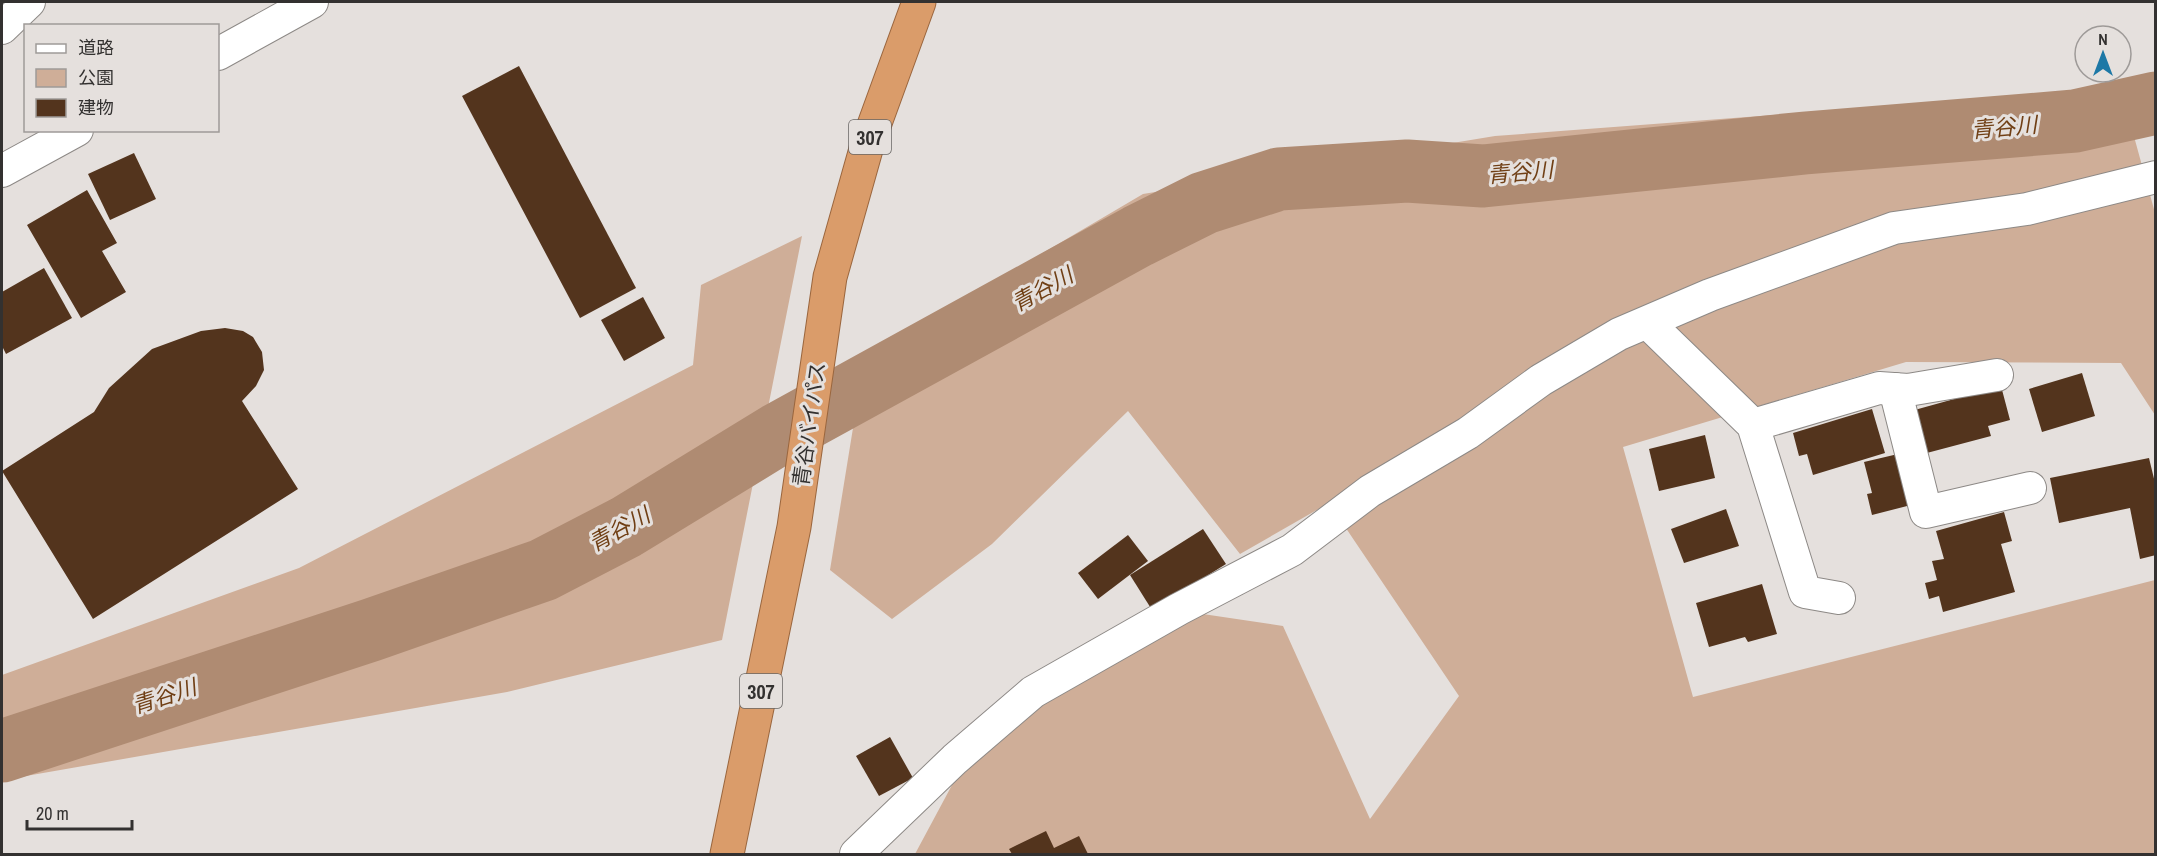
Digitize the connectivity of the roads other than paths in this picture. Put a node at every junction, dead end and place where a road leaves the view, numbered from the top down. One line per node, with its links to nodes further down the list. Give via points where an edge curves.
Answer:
1 (29, 2): 4 (street)
2 (312, 2): 5 (street)
3 (920, 2): 15 (highway, 青谷バイパス / 307, via 868,142 830,277 794,527)
4 (2, 28)
5 (219, 53)
6 (73, 132): 7 (street)
7 (2, 171)
8 (2156, 177): 9 (street, via 2027,209 1894,228 1710,295)
9 (1648, 323): 12 (street); 16 (street, via 1619,334 1541,380 1468,433 1371,491 1292,550 1032,692 955,759)
10 (1997, 375): 11 (street)
11 (1895, 389): 12 (street, via 1879,388); 13 (street, via 1926,512)
12 (1753, 425): 14 (street, via 1805,592)
13 (2030, 488)
14 (1839, 598)
15 (727, 855)
16 (856, 855)

